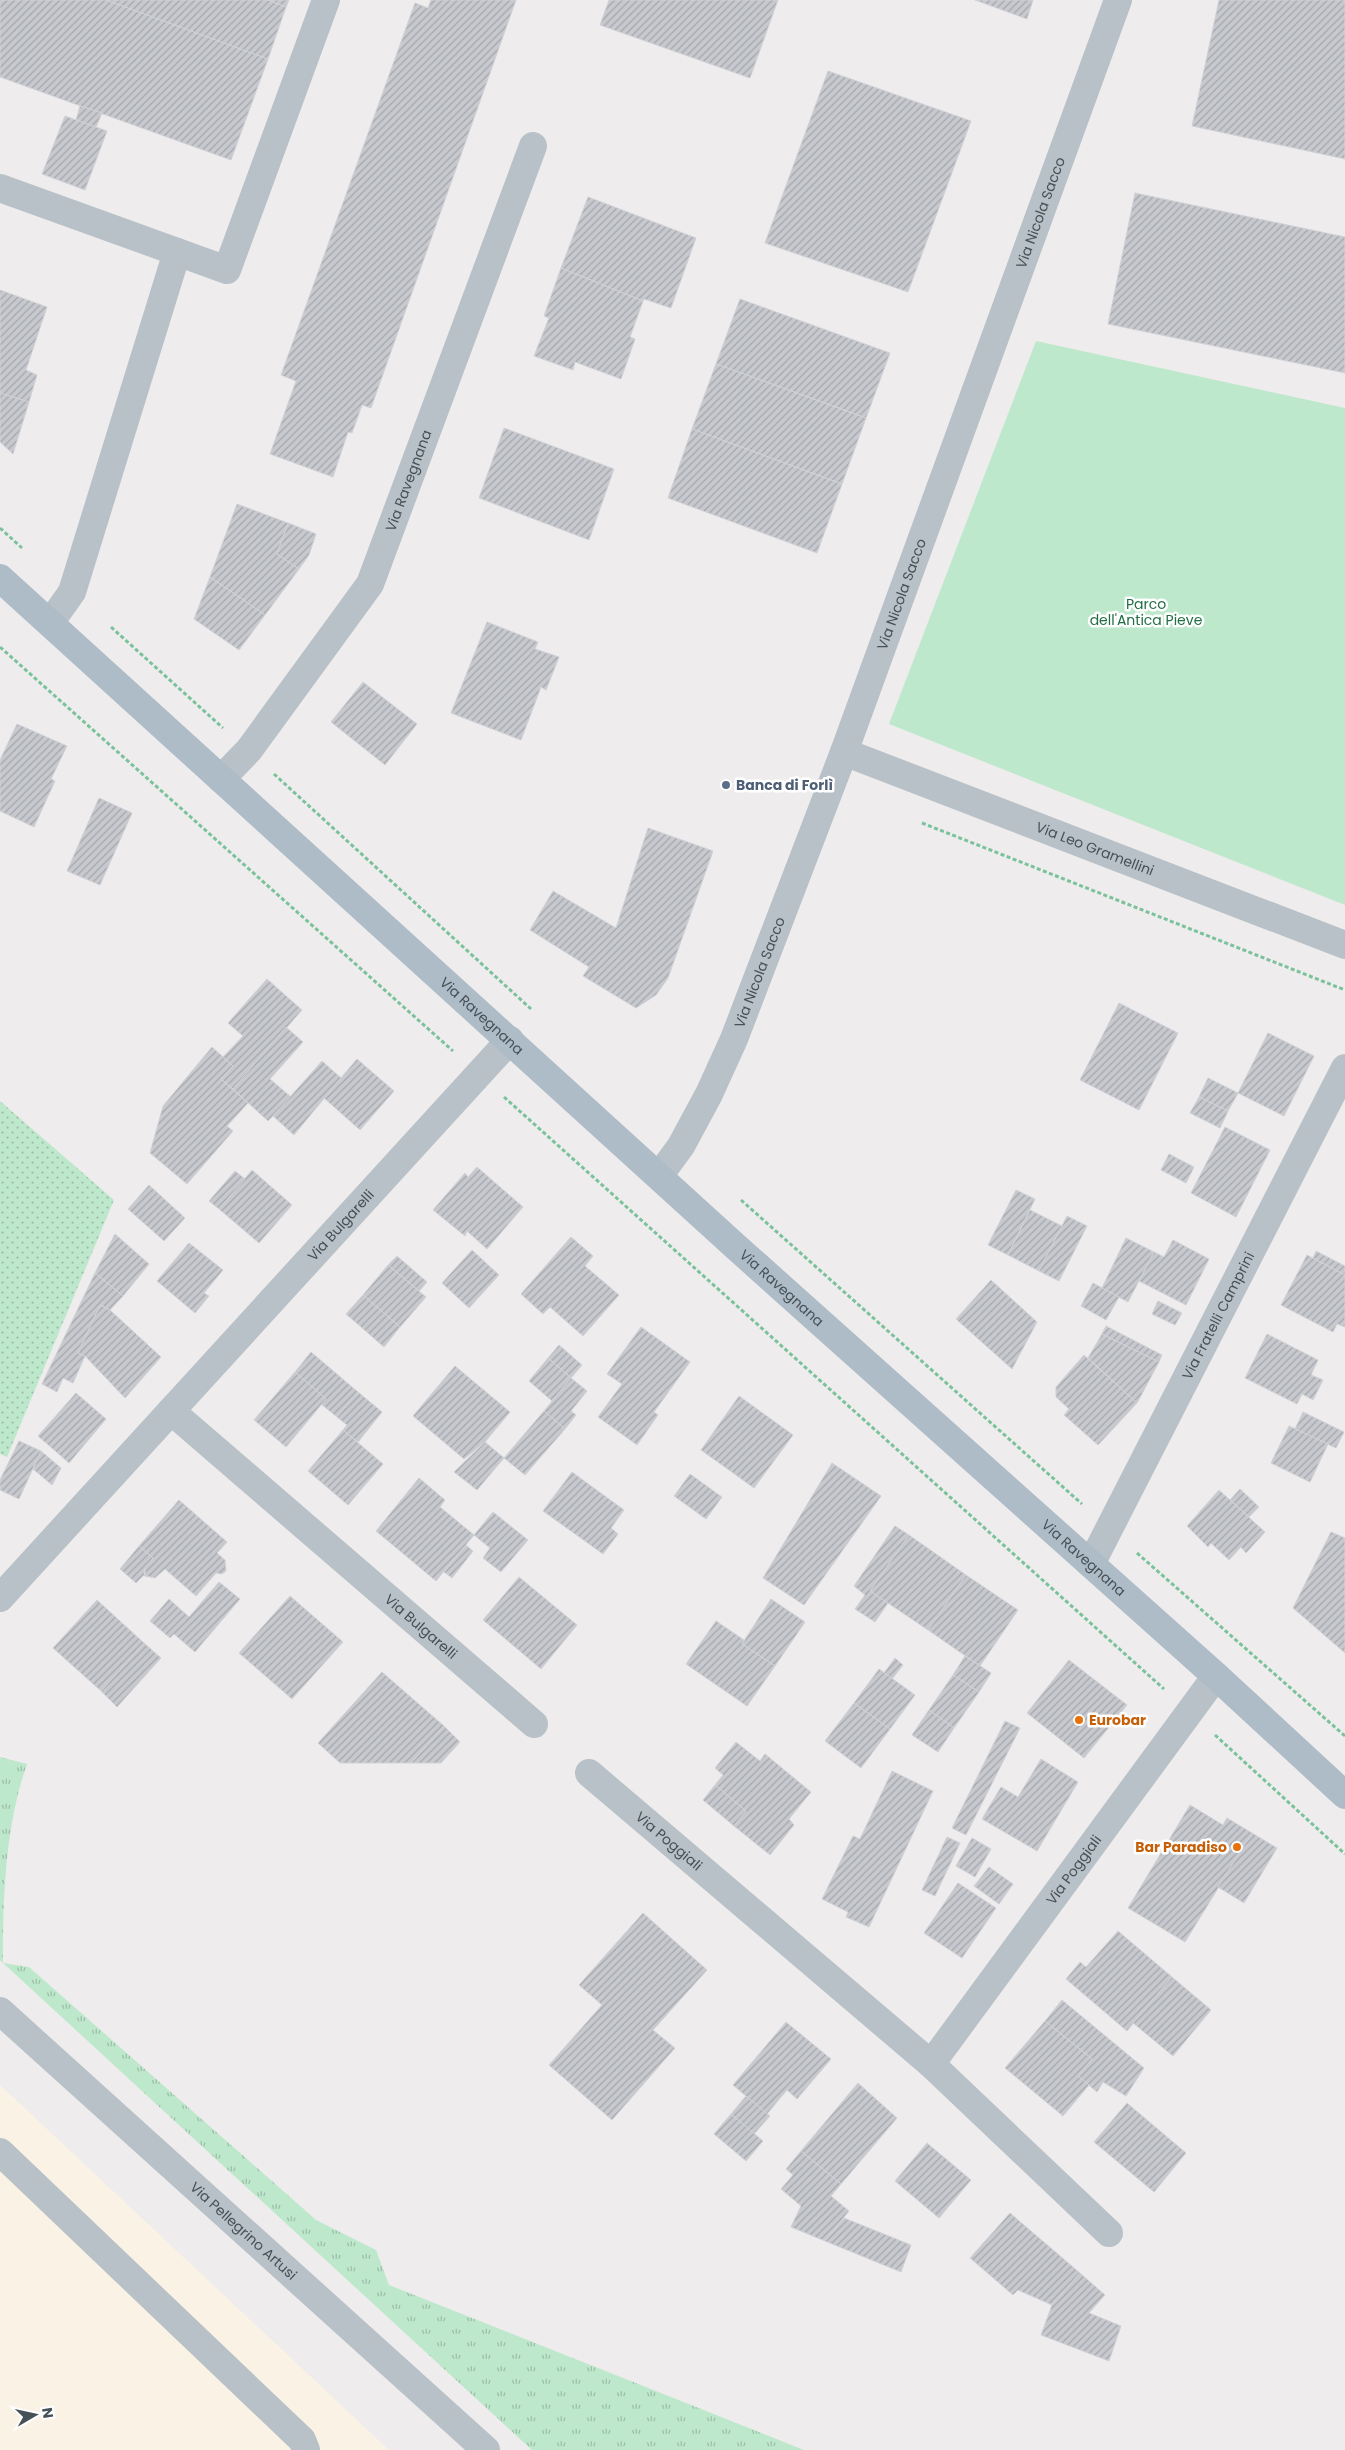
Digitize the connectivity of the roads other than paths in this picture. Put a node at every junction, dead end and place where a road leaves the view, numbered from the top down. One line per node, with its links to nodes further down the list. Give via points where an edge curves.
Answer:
1 (326, 0): 5 (street, via 228,270)
2 (1118, 0): 8 (street, Via Nicola Sacco)
3 (533, 146): 9 (street, Via Ravegnana, via 370,584 249,750)
4 (0, 188): 5 (street)
5 (177, 252): 7 (street, via 72,592)
6 (0, 578): 7 (main road, Via Ravegnana)
7 (50, 624): 9 (main road, Via Ravegnana)
8 (844, 752): 10 (street, Via Leo Gramellini); 13 (street, Via Nicola Sacco, via 734,1039 681,1146)
9 (221, 780): 11 (main road, Via Ravegnana)
10 (1345, 945)
11 (510, 1040): 13 (main road, Via Ravegnana); 14 (street, Via Bulgarelli)
12 (1345, 1068): 15 (street, Via Fratelli Camprini)
13 (659, 1176): 15 (main road, Via Ravegnana)
14 (171, 1411): 16 (street, Via Bulgarelli); 18 (street, Via Bulgarelli)
15 (1091, 1564): 17 (main road, Via Ravegnana)
16 (0, 1598)
17 (1216, 1676): 20 (main road, Via Ravegnana); 22 (street, Via Poggiali)
18 (534, 1724)
19 (589, 1773): 22 (street, Via Poggiali)
20 (1345, 1796)
21 (0, 2011): 26 (street, Via Pellegrino Artusi)
22 (932, 2064): 24 (street, Via Poggiali)
23 (0, 2152): 25 (street, via 302,2440)
24 (1110, 2233)
25 (306, 2450)
26 (486, 2450)

